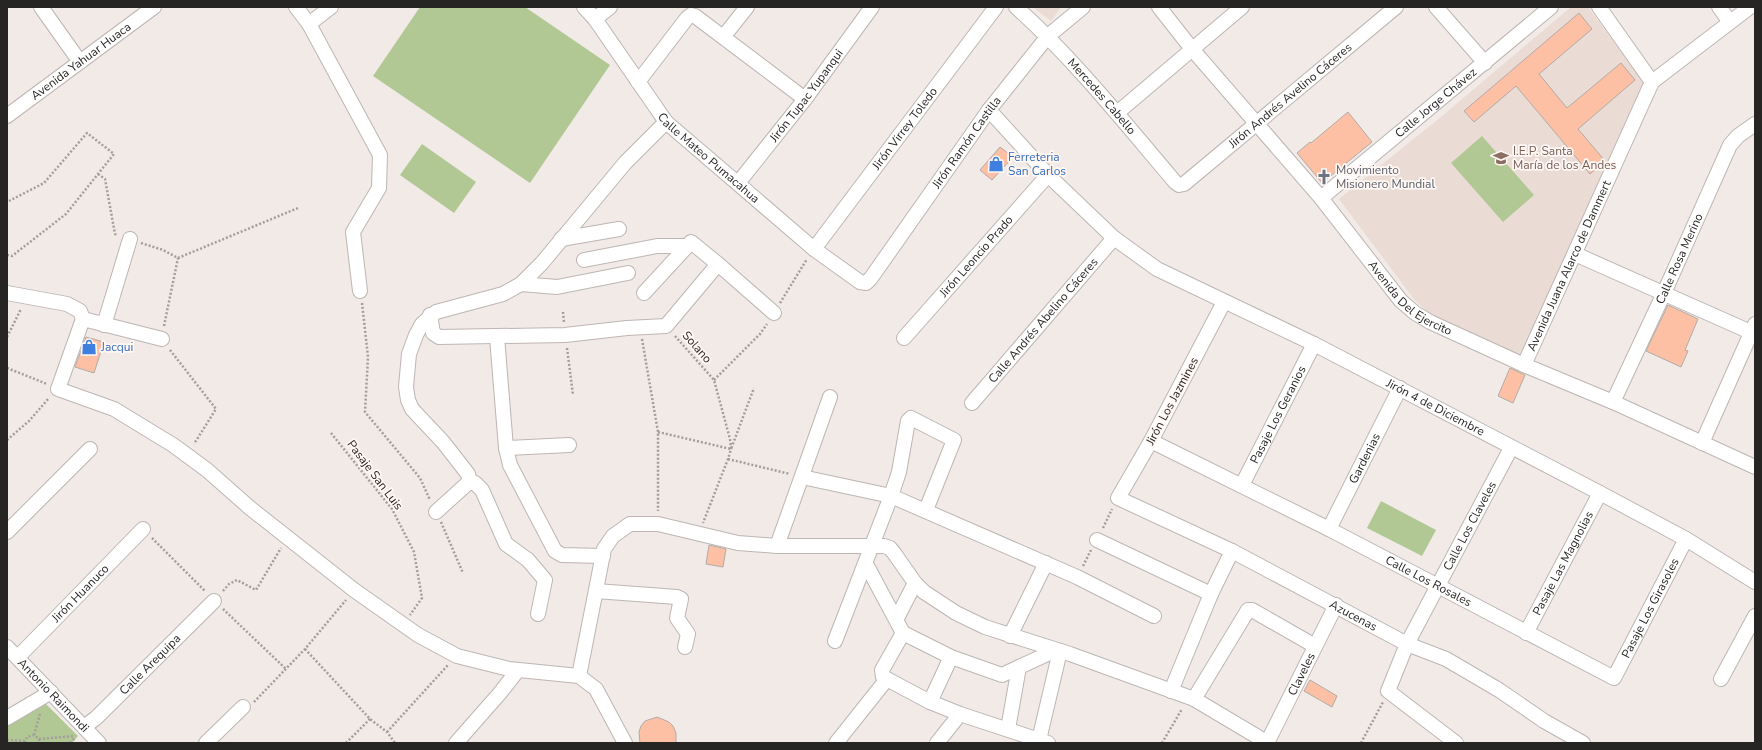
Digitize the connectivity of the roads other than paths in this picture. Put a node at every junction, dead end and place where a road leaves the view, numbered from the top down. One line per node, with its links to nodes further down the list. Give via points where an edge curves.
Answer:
1 (40, 7): 26 (street)
2 (154, 7): 26 (street, Avenida Yahuar Huaca)
3 (296, 7): 22 (street)
4 (331, 7): 22 (street)
5 (584, 7): 20 (street, Calle Mateo Pumacahua)
6 (610, 7): 20 (street)
7 (747, 7): 23 (street)
8 (872, 7): 30 (street, Jirón Tupac Yupanqui)
9 (996, 7): 46 (street, Jirón Virrey Toledo)
10 (1016, 7): 24 (street, Mercedes Cabello)
11 (1083, 7): 24 (street, Jirón Ramón Castilla)
12 (1159, 7): 25 (street, Avenida Del Ejercito)
13 (1242, 7): 25 (street)
14 (1396, 7): 35 (street, Jirón Andrés Avelino Cáceres)
15 (1436, 7): 27 (street)
16 (1551, 7): 27 (street, Calle Jorge Chávez)
17 (1599, 7): 29 (street)
18 (1719, 7): 21 (street)
19 (1750, 7): 21 (street, Avenida Juana Alarco de Dammert)
20 (595, 19): 28 (street, Calle Mateo Pumacahua)
21 (1730, 22): 29 (street, Avenida Juana Alarco de Dammert)
22 (309, 24): 53 (street, via 380,155 379,188 353,232)
23 (724, 36): 28 (street, via 691,15 686,18); 30 (street)
24 (1048, 36): 31 (street, Jirón Ramón Castilla); 32 (street, Mercedes Cabello)
25 (1192, 49): 32 (street); 35 (street, Avenida Del Ejercito)
26 (80, 62): 33 (street, Avenida Yahuar Huaca)
27 (1485, 63): 40 (street, Calle Jorge Chávez)
28 (638, 82): 34 (street, Calle Mateo Pumacahua)
29 (1652, 82): 47 (street, Avenida Juana Alarco de Dammert)
30 (805, 99): 38 (street, Jirón Tupac Yupanqui)
31 (989, 110): 37 (street, Jirón 4 de Diciembre); 51 (street, Jirón Ramón Castilla, via 871,278 866,283)
32 (1117, 113): 39 (street, Mercedes Cabello, via 1175,182 1179,185)
33 (7, 116)
34 (666, 122): 38 (street, Calle Mateo Pumacahua); 44 (street, via 625,163)
35 (1257, 124): 39 (street, Jirón Andrés Avelino Cáceres); 40 (street, Avenida Del Ejercito)
36 (1755, 124): 56 (street, Calle Rosa Merino, via 1730,145)
37 (1048, 175): 42 (street, Jirón 4 de Diciembre); 64 (street, Jirón Leoncio Prado)
38 (738, 183): 46 (street, Calle Mateo Pumacahua)
39 (1184, 184)
40 (1320, 198): 67 (street, Avenida Del Ejercito, via 1401,301 1415,313)
41 (620, 229): 44 (street)
42 (1114, 238): 57 (street, Jirón 4 de Diciembre, via 1157,269); 71 (street, Calle Andrés Abelino Cáceres)
43 (130, 239): 61 (street)
44 (561, 239): 52 (street)
45 (686, 246): 48 (street, via 656,246); 49 (street, via 693,243); 55 (street)
46 (814, 249): 51 (street, Calle Mateo Pumacahua)
47 (1575, 254): 56 (street); 67 (street, Avenida Juana Alarco de Dammert)
48 (584, 260)
49 (718, 264): 58 (street); 63 (street, via 666,326 565,335)
50 (628, 273): 52 (street, via 566,286)
51 (860, 282)
52 (522, 284): 59 (street, via 503,294)
53 (360, 291)
54 (7, 293): 60 (street, via 67,304 80,311)
55 (644, 293)
56 (1664, 293): 62 (street); 70 (street, Calle Rosa Merino)
57 (1224, 302): 66 (street, Jirón 4 de Diciembre); 72 (street, Jirón Los Jazmines)
58 (774, 313)
59 (430, 315): 63 (street, via 433,333 439,337); 80 (street, via 416,335 409,354 406,387 408,400 412,409 468,474)
60 (83, 319): 61 (street); 121 (street, via 58,389 114,409 173,445 354,590 418,634 457,656)
61 (104, 324): 65 (street)
62 (1754, 330): 73 (street)
63 (497, 337): 75 (street)
64 (904, 338)
65 (162, 339)
66 (1314, 344): 68 (street, Jirón 4 de Diciembre); 81 (street, Pasaje Los Geranios)
67 (1524, 365): 70 (street, Avenida Del Ejercito)
68 (1400, 388): 76 (street, Jirón 4 de Diciembre); 88 (street, Gardenias)
69 (830, 397): 79 (street)
70 (1613, 402): 73 (street, Avenida Del Ejercito)
71 (972, 403)
72 (1151, 442): 81 (street, Calle Los Rosales); 84 (street, Jirón Los Jazmines)
73 (1702, 443): 78 (street, Avenida Del Ejercito)
74 (569, 445): 75 (street)
75 (506, 448): 95 (street, via 510,465 555,551 562,555)
76 (1511, 448): 82 (street, Jirón 4 de Diciembre); 100 (street, Calle Los Claveles)
77 (90, 449): 89 (street)
78 (1755, 467)
79 (802, 477): 83 (street); 92 (street)
80 (468, 483): 86 (street); 105 (street, via 475,483 482,490 506,544 528,560 545,580)
81 (1242, 485): 88 (street, Calle Los Rosales)
82 (1600, 493): 90 (street, Jirón 4 de Diciembre); 110 (street, Pasaje Las Magnolias)
83 (892, 496): 85 (street); 85 (street, via 908,421 911,418 954,440); 93 (street)
84 (1118, 498): 94 (street, Azucenas)
85 (926, 510): 96 (street)
86 (436, 512)
87 (143, 529): 118 (street, Jirón Huanuco)
88 (1329, 529): 100 (street, Calle Los Rosales)
89 (7, 532)
90 (1686, 539): 98 (street, Jirón 4 de Diciembre); 123 (street, Pasaje Los Girasoles)
91 (1097, 540): 102 (street)
92 (777, 546): 93 (street); 95 (street, via 738,543 658,524 630,524 613,536 604,549)
93 (872, 546): 97 (street); 99 (street, via 890,548)
94 (1232, 551): 102 (street); 104 (street, Azucenas)
95 (603, 556): 101 (street)
96 (1046, 563): 106 (street); 111 (street)
97 (866, 564): 108 (street); 112 (street)
98 (1755, 582)
99 (915, 583): 108 (street); 111 (street, via 956,613)
100 (1438, 585): 110 (street, Calle Los Rosales); 113 (street, Calle Los Claveles)
101 (596, 591): 116 (street, via 681,599 677,618 688,634); 122 (street)
102 (1211, 594): 126 (street)
103 (214, 600): 134 (street, Calle Arequipa, via 96,718)
104 (1336, 605): 113 (street, Azucenas); 114 (street, Claveles)
105 (538, 614)
106 (1154, 616)
107 (1755, 616): 125 (street)
108 (897, 618): 109 (street)
109 (903, 632): 119 (street); 124 (street, via 882,670 883,677)
110 (1526, 633): 123 (street, Calle Los Rosales)
111 (1010, 636): 117 (street)
112 (835, 641)
113 (1408, 644): 143 (street, Calle Los Claveles, via 1388,690); 144 (street, Azucenas, via 1446,659)
114 (1315, 646): 128 (street, via 1248,610); 142 (street, Claveles)
115 (7, 647): 118 (street, Antonio Raimondi)
116 (684, 647)
117 (1058, 650): 120 (street); 126 (street); 136 (street)
118 (18, 657): 127 (street, Antonio Raimondi)
119 (951, 657): 120 (street, via 998,675); 129 (street)
120 (1019, 668): 133 (street)
121 (518, 670): 122 (street); 138 (street)
122 (579, 676): 139 (street, via 596,689)
123 (1614, 678)
124 (887, 679): 129 (street); 140 (street)
125 (1721, 679)
126 (1171, 691): 128 (street)
127 (51, 692): 132 (street); 134 (street, Antonio Raimondi)
128 (1194, 699): 142 (street)
129 (930, 702): 131 (street)
130 (243, 707): 137 (street)
131 (960, 714): 133 (street); 141 (street)
132 (7, 718)
133 (1008, 729): 136 (street)
134 (78, 731): 135 (street, Antonio Raimondi)
135 (97, 742)
136 (1041, 742)
137 (206, 743)
138 (456, 743)
139 (624, 743)
140 (836, 743)
141 (937, 743)
142 (1268, 743)
143 (1456, 743)
144 (1583, 743)

